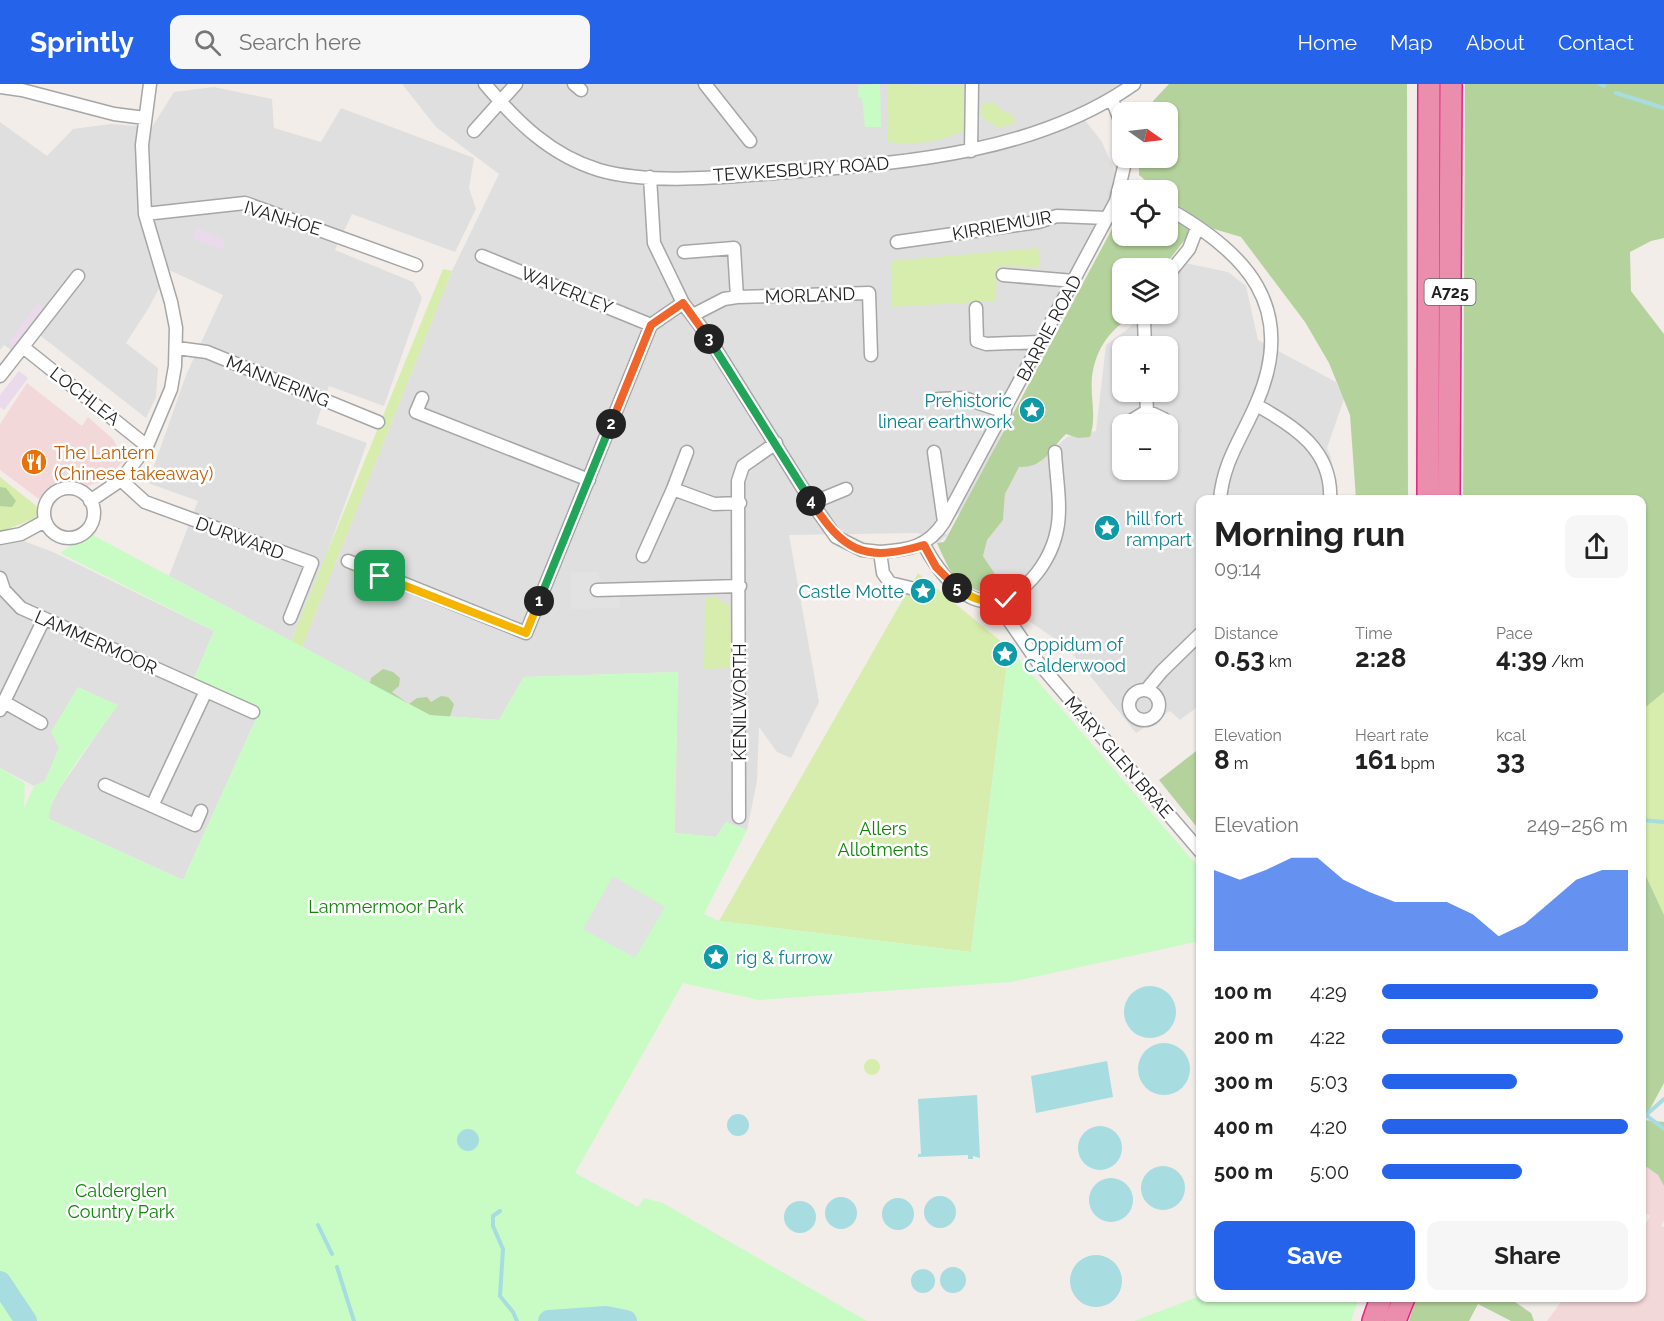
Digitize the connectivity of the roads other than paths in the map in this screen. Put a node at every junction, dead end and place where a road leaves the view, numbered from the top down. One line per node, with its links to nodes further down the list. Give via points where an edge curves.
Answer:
1 (150, 84): 13 (street)
2 (485, 84): 11 (street, TEWKESBURY ROAD)
3 (516, 84): 11 (street)
4 (705, 84): 15 (street)
5 (972, 84): 16 (street)
6 (1134, 84): 10 (street, TEWKESBURY ROAD)
7 (1429, 84): 61 (highway, A725)
8 (1451, 84): 62 (highway, A725)
9 (0, 87): 13 (street)
10 (1112, 99): 12 (street); 16 (street, TEWKESBURY ROAD, via 1038,131)
11 (500, 101): 14 (street); 17 (street, TEWKESBURY ROAD, via 520,125 557,151 600,170)
12 (1113, 102)
13 (145, 118): 19 (street)
14 (474, 131)
15 (750, 141)
16 (971, 151): 17 (street, TEWKESBURY ROAD, via 885,165 740,176)
17 (650, 177): 32 (street, via 654,243)
18 (1112, 210): 21 (street, BARRIE ROAD)
19 (145, 214): 27 (street, IVANHOE, via 245,203); 38 (street, via 171,302)
20 (1178, 215): 22 (street)
21 (1107, 218): 23 (street, KIRRIEMUIR, via 1057,216); 30 (street, BARRIE ROAD)
22 (1197, 228): 26 (street, via 1189,249); 44 (street, via 1231,251 1266,303 1271,361)
23 (897, 242)
24 (684, 252): 31 (street, via 734,248)
25 (482, 256): 35 (street, WAVERLEY)
26 (1178, 262)
27 (416, 265)
28 (78, 276): 37 (street)
29 (1003, 276): 30 (street)
30 (1074, 281): 36 (street, BARRIE ROAD)
31 (737, 297): 34 (street, MORLAND, via 724,299); 39 (street, MORLAND, via 869,293)
32 (683, 303): 34 (street); 35 (street)
33 (976, 308): 36 (street, via 977,340 986,344)
34 (693, 315): 50 (street)
35 (651, 325): 56 (street)
36 (1040, 342): 46 (street, BARRIE ROAD)
37 (23, 347): 40 (street); 51 (street, LOCHLEA)
38 (177, 348): 49 (street, MANNERING, via 207,352); 51 (street, via 171,389)
39 (871, 355)
40 (0, 376)
41 (422, 398): 56 (street, via 416,412)
42 (938, 399): 46 (street, via 964,398)
43 (1147, 402): 45 (street)
44 (1256, 405): 59 (street, via 1227,461); 60 (street, via 1320,453 1331,481)
45 (1147, 411): 47 (street); 48 (street)
46 (1005, 412): 67 (street, BARRIE ROAD)
47 (1142, 414)
48 (1153, 414)
49 (378, 422)
50 (776, 443): 64 (street, KENILWORTH, via 743,466 738,481); 65 (street)
51 (147, 446): 55 (street)
52 (687, 452): 57 (street)
53 (934, 452): 67 (street)
54 (1055, 452): 77 (street, via 1057,529 1051,547 1034,577 1018,593)
55 (121, 480): 63 (street); 78 (street, DURWARD, via 145,502 312,563)
56 (589, 480): 72 (street, via 526,633)
57 (672, 489): 64 (street, via 714,504); 71 (street)
58 (846, 489): 65 (street)
59 (1221, 495)
60 (1330, 495)
61 (1428, 495)
62 (1449, 495)
63 (90, 501): 66 (street, via 78,490 62,489 48,499); 66 (street, via 94,514 84,533 62,537)
64 (740, 503): 74 (street, KENILWORTH)
65 (812, 503): 70 (street, via 836,537 862,550)
66 (45, 522): 68 (street, via 21,534)
67 (944, 522): 69 (street, BARRIE ROAD)
68 (0, 538)
69 (924, 545): 70 (street); 77 (street, via 946,580 969,596)
70 (880, 552): 76 (street, via 883,573 890,583)
71 (643, 556)
72 (348, 561)
73 (0, 578): 79 (street, LAMMERMOOR, via 12,600)
74 (740, 586): 75 (street); 89 (street, KENILWORTH)
75 (597, 590)
76 (923, 591)
77 (997, 603): 90 (street, MARY GLEN BRAE, via 1037,661)
78 (290, 618)
79 (44, 619): 82 (street, LAMMERMOOR); 83 (street)
80 (1196, 638): 81 (street)
81 (1147, 689)
82 (206, 692): 84 (street, LAMMERMOOR); 87 (street)
83 (2, 706): 85 (street)
84 (253, 712)
85 (41, 723)
86 (105, 784): 87 (street)
87 (152, 806): 88 (street, via 195,825)
88 (201, 811)
89 (739, 817)
90 (1196, 846)
91 (1379, 1302): 93 (highway)
92 (1402, 1302): 94 (highway)
93 (1372, 1321)
94 (1395, 1321)

